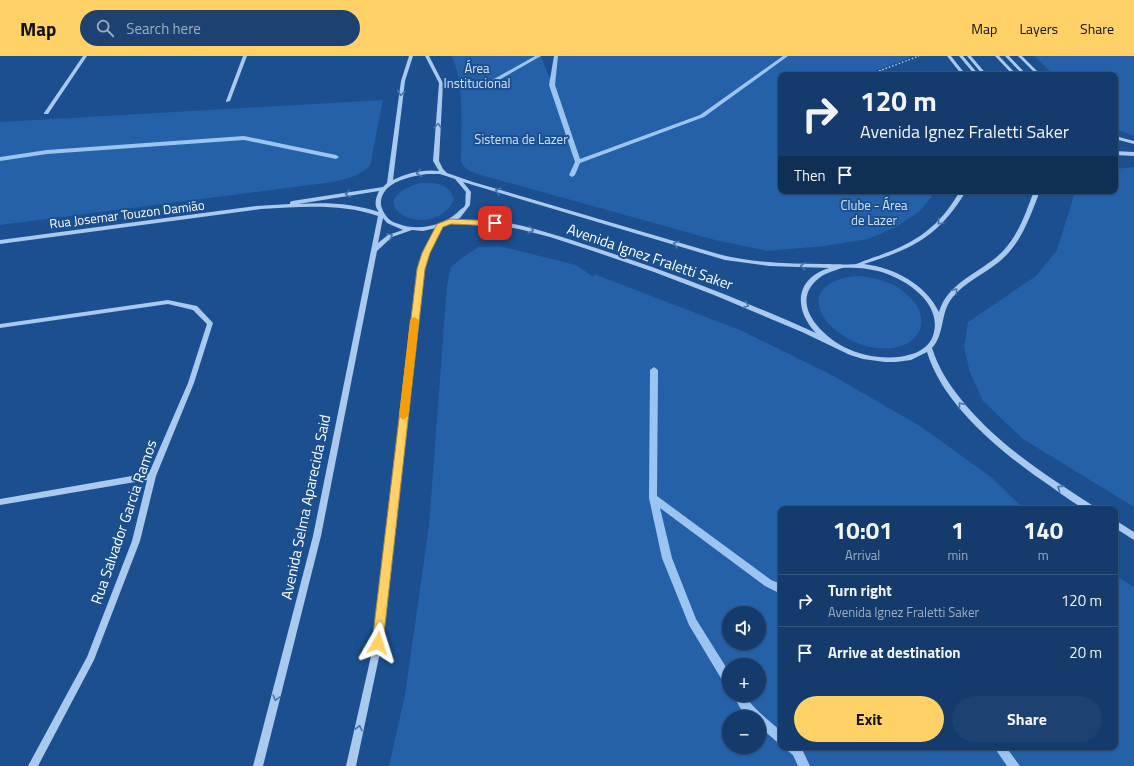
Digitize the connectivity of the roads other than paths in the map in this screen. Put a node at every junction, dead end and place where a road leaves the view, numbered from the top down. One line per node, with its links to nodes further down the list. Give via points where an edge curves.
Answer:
1 (85, 56): 18 (street)
2 (245, 56): 17 (street)
3 (412, 56): 25 (street, one-way to 25, via 403,81)
4 (427, 56): 23 (street, one-way to 4, via 436,161 441,83)
5 (949, 56): 11 (street)
6 (961, 56): 12 (street)
7 (969, 56): 13 (street)
8 (997, 56): 14 (street)
9 (1007, 56): 15 (street)
10 (1020, 56): 16 (street)
11 (962, 72)
12 (974, 72)
13 (982, 72)
14 (1012, 72)
15 (1022, 72)
16 (1036, 72)
17 (228, 101)
18 (46, 113)
19 (1118, 137): 20 (street)
20 (1134, 143)
21 (1118, 152): 22 (street)
22 (1134, 154)
23 (447, 174): 24 (street); 25 (street, one-way to 25, via 411,174)
24 (457, 178): 30 (street, via 465,184 470,200 463,212); 35 (street, Avenida Ignez Fraletti Saker, one-way to 24, via 782,266 725,258)
25 (388, 186): 28 (street, Rua Josemar Touzon Damião, one-way to 28); 29 (street, via 379,199)
26 (961, 194): 36 (street, Avenida Ignez Fraletti Saker, one-way to 36, via 939,224 922,239 895,254)
27 (1036, 194): 38 (street, one-way to 27, via 945,303 958,287 1004,254 1017,239)
28 (256, 208): 29 (street, Rua Josemar Touzon Damião, via 335,206 371,210); 33 (street, Rua Josemar Touzon Damião)
29 (381, 215): 32 (street, via 398,226); 34 (street, Avenida Selma Aparecida Said)
30 (450, 222): 31 (street); 39 (street, Avenida Ignez Fraletti Saker, one-way to 39, via 509,225 621,258 768,314)
31 (440, 226): 32 (street); 48 (street, one-way to 31, via 378,643 421,269)
32 (411, 229): 34 (street, one-way to 32, via 390,236)
33 (0, 242)
34 (373, 251): 47 (street, Avenida Selma Aparecida Said, one-way to 47, via 317,536)
35 (842, 266): 36 (street, Avenida Ignez Fraletti Saker); 39 (street, Avenida Ignez Fraletti Saker, via 812,280 803,297 807,317 824,337)
36 (855, 266): 38 (street, Avenida Ignez Fraletti Saker, via 889,272 917,288 933,306)
37 (0, 326): 41 (street, Rua Salvador Garcia Ramos, via 168,302 195,308 210,323 191,383)
38 (938, 326): 40 (street, via 938,334)
39 (834, 344): 40 (street, Avenida Ignez Fraletti Saker, via 858,355 886,360 911,357)
40 (929, 348): 43 (street, one-way to 40, via 1016,458 970,418 943,381 931,358)
41 (152, 476): 42 (street); 46 (street, Rua Salvador Garcia Ramos, via 136,541 90,660)
42 (0, 502)
43 (1088, 506)
44 (1118, 526): 45 (street)
45 (1134, 536)
46 (32, 766)
47 (258, 766)
48 (351, 766)

